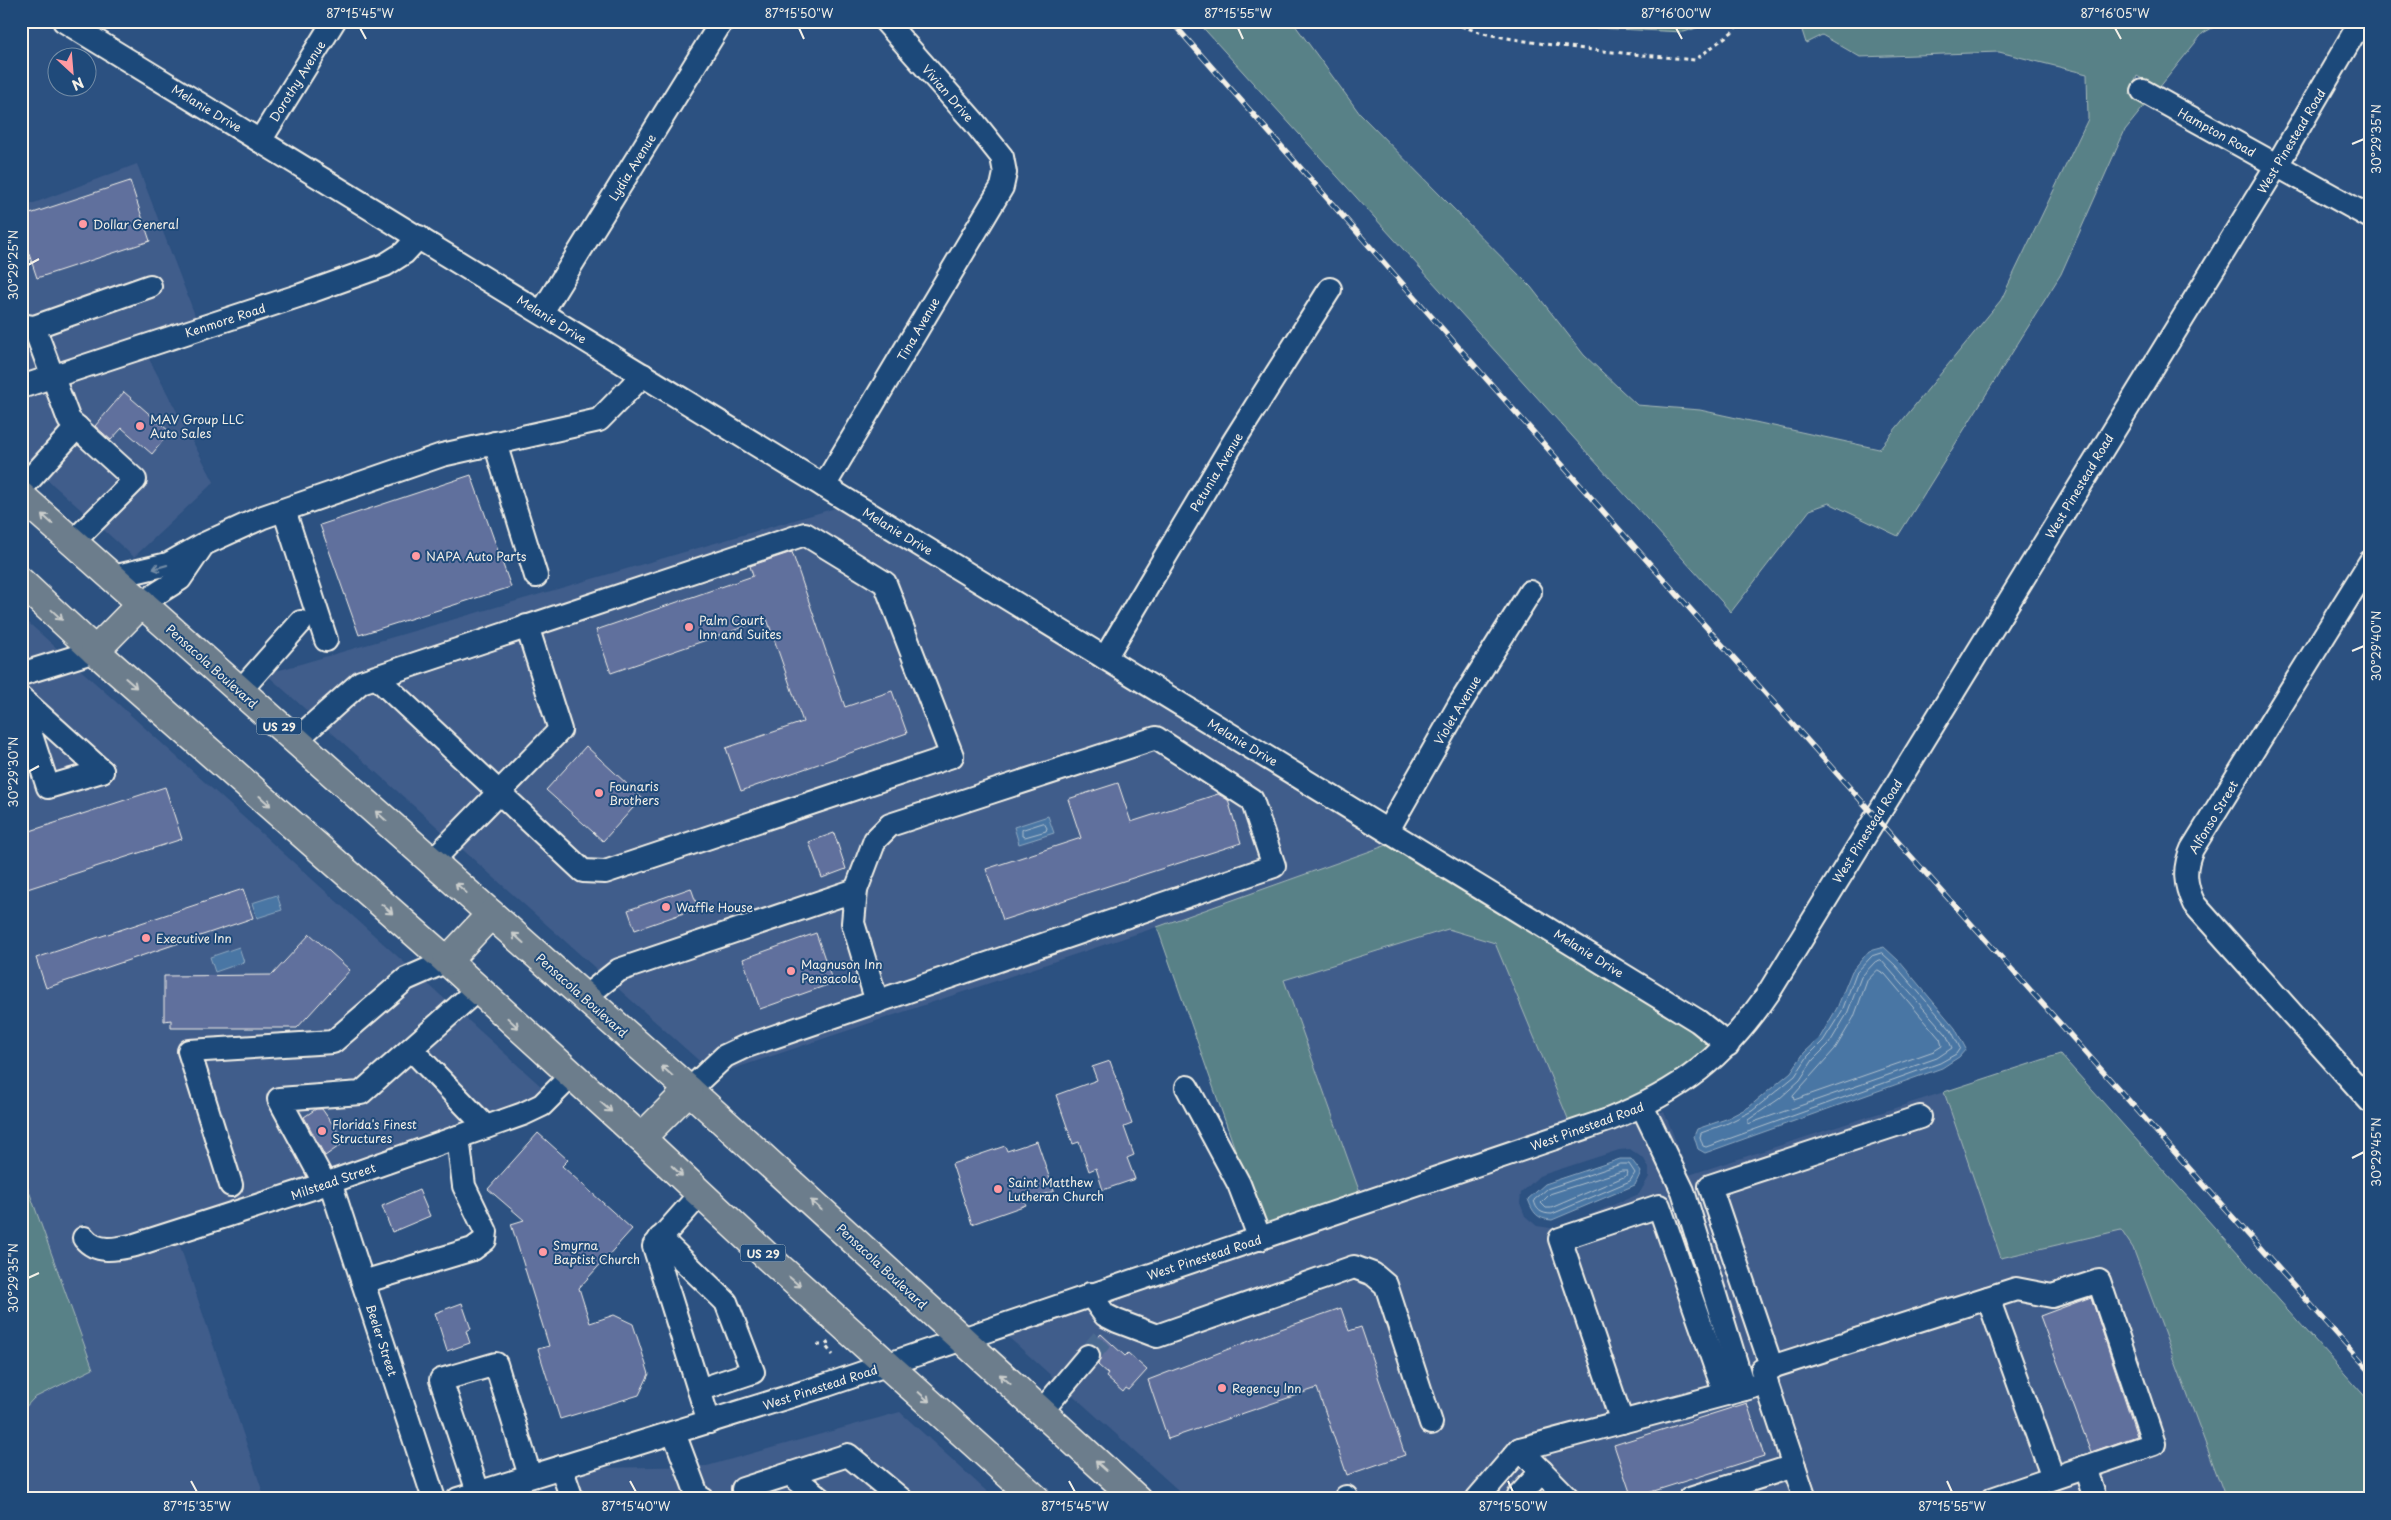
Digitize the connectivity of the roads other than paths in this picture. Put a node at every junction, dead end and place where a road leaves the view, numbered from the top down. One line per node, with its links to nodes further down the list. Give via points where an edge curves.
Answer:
1 (64, 21): 7 (street, Melanie Drive)
2 (334, 21): 7 (street, Dorothy Avenue)
3 (722, 21): 14 (street, Lydia Avenue)
4 (885, 21): 9 (street, Vivian Drive, via 974,122 1002,157)
5 (2361, 21): 8 (street, West Pinestead Road)
6 (2143, 91): 8 (street, Hampton Road)
7 (260, 141): 11 (street, Melanie Drive)
8 (2277, 166): 10 (street, Hampton Road); 53 (street, West Pinestead Road, via 1769,992)
9 (1004, 169): 21 (street, Tina Avenue, via 1002,187)
10 (2370, 217)
11 (419, 237): 14 (street, Melanie Drive); 17 (street, Kenmore Road, via 404,253 385,265 302,296)
12 (150, 286): 15 (street)
13 (1330, 289): 37 (street, Petunia Avenue, via 1234,441)
14 (542, 312): 16 (street, Melanie Drive)
15 (27, 326): 17 (street)
16 (643, 375): 20 (street, via 599,420); 21 (street, Melanie Drive)
17 (52, 377): 18 (street, Kenmore Road); 19 (street, via 70,420)
18 (21, 387)
19 (77, 427): 22 (street); 25 (street, via 135,480)
20 (495, 444): 24 (street, via 442,455); 28 (street)
21 (824, 486): 37 (street, Melanie Drive)
22 (21, 489)
23 (21, 496): 25 (main road, Pensacola Boulevard / US 29, one-way to 23)
24 (284, 510): 26 (street); 35 (street)
25 (74, 542): 29 (main road, Pensacola Boulevard / US 29)
26 (202, 545): 29 (street, one-way to 29, via 168,564); 32 (street, via 180,579)
27 (2370, 562): 58 (street, Alfonso Street, via 2192,849 2185,872 2194,904)
28 (536, 576)
29 (113, 578): 32 (main road, Pensacola Boulevard / US 29)
30 (21, 582): 36 (main road, US 29, one-way to 36)
31 (1530, 592): 45 (street, Violet Avenue, via 1461,702)
32 (142, 603): 36 (main road); 40 (main road, Pensacola Boulevard / US 29)
33 (301, 622): 40 (street)
34 (527, 626): 39 (street); 44 (street, via 560,730); 44 (street, via 805,534 885,583 952,756 605,872 583,871)
35 (326, 640)
36 (95, 651): 38 (street); 49 (main road, US 29, one-way to 49)
37 (1105, 658): 45 (street, Melanie Drive)
38 (21, 674)
39 (376, 677): 43 (street, via 361,682); 44 (street)
40 (240, 691): 43 (main road, Pensacola Boulevard / US 29)
41 (21, 698): 42 (street, via 102,771 48,787)
42 (21, 704)
43 (296, 740): 46 (main road, Pensacola Boulevard / US 29, one-way to 43)
44 (500, 793): 46 (street)
45 (1388, 830): 53 (street, Melanie Drive, via 1698,1021)
46 (432, 861): 48 (main road, Pensacola Boulevard / US 29, one-way to 46)
47 (856, 890): 51 (street, via 619,970); 52 (street, via 853,923); 52 (street, via 874,840 890,825 1156,738 1252,800 1274,866)
48 (491, 914): 49 (main road); 51 (main road, Pensacola Boulevard / US 29, one-way to 48)
49 (447, 961): 50 (main road, US 29); 65 (street, via 406,979 333,1042 189,1051)
50 (477, 990): 54 (street); 55 (main road, US 29, one-way to 55)
51 (585, 997): 57 (main road, Pensacola Boulevard / US 29, one-way to 51)
52 (877, 1002): 57 (street, via 744,1047 725,1056)
53 (1728, 1045): 59 (street, West Pinestead Road, via 1685,1081)
54 (410, 1049): 61 (street); 64 (street, Beeler Street, via 361,1093 279,1099)
55 (571, 1076): 61 (street, Milstead Street, via 542,1105); 63 (main road, US 29, one-way to 63)
56 (1187, 1087): 69 (street, via 1239,1184)
57 (689, 1090): 63 (main road); 73 (main road, Pensacola Boulevard / US 29, one-way to 57)
58 (2368, 1095)
59 (1642, 1106): 69 (street, West Pinestead Road, via 1598,1124); 78 (street, via 1683,1191)
60 (1920, 1117): 76 (street, via 1710,1186)
61 (486, 1127): 62 (street, Milstead Street)
62 (458, 1137): 64 (street, Milstead Street); 70 (street, via 464,1186 486,1232 484,1240 473,1249)
63 (642, 1138): 66 (main road, US 29, one-way to 66)
64 (328, 1183): 67 (street, Milstead Street, via 114,1250 94,1247); 70 (street, Beeler Street)
65 (231, 1185)
66 (700, 1194): 68 (street); 75 (main road, US 29, one-way to 75)
67 (84, 1238)
68 (660, 1238): 77 (street, via 654,1246); 77 (street, via 726,1302 753,1372)
69 (1260, 1238): 71 (street, West Pinestead Road)
70 (363, 1282): 96 (street, Beeler Street)
71 (1090, 1294): 73 (street, West Pinestead Road); 82 (street, via 1105,1314 1110,1329 1157,1336 1354,1267 1373,1274 1386,1285)
72 (1988, 1298): 76 (street); 87 (street, via 2016,1289 2052,1296 2099,1281 2154,1444); 91 (street)
73 (960, 1339): 75 (street, West Pinestead Road); 79 (main road, Pensacola Boulevard / US 29, one-way to 73)
74 (1088, 1356): 79 (street)
75 (888, 1365): 80 (street, West Pinestead Road); 101 (main road, US 29, one-way to 101)
76 (1769, 1375): 78 (street); 85 (street)
77 (699, 1390): 80 (street)
78 (1734, 1392): 81 (street); 81 (street, via 1659,1206 1560,1239)
79 (1041, 1412): 102 (main road, Pensacola Boulevard / US 29, one-way to 79)
80 (709, 1422): 83 (street, West Pinestead Road)
81 (1622, 1422): 84 (street)
82 (1431, 1423)
83 (674, 1433): 86 (street, West Pinestead Road); 98 (street, via 698,1497)
84 (1520, 1450): 88 (street); 103 (street)
85 (1794, 1466): 104 (street); 105 (street)
86 (561, 1467): 90 (street, West Pinestead Road); 97 (street)
87 (2085, 1467): 91 (street); 107 (street)
88 (1542, 1471): 94 (street); 95 (street)
89 (791, 1475): 92 (street); 99 (street); 100 (street, via 848,1455)
90 (530, 1476): 93 (street, West Pinestead Road); 93 (street, via 496,1364 441,1380)
91 (2053, 1478): 106 (street)
92 (743, 1489)
93 (468, 1496)
94 (1519, 1496)
95 (1568, 1498)
96 (434, 1499)
97 (572, 1499)
98 (703, 1499)
99 (821, 1499)
100 (901, 1499)
101 (1036, 1499)
102 (1137, 1499)
103 (1477, 1499)
104 (1690, 1499)
105 (1804, 1499)
106 (1992, 1499)
107 (2096, 1499)

